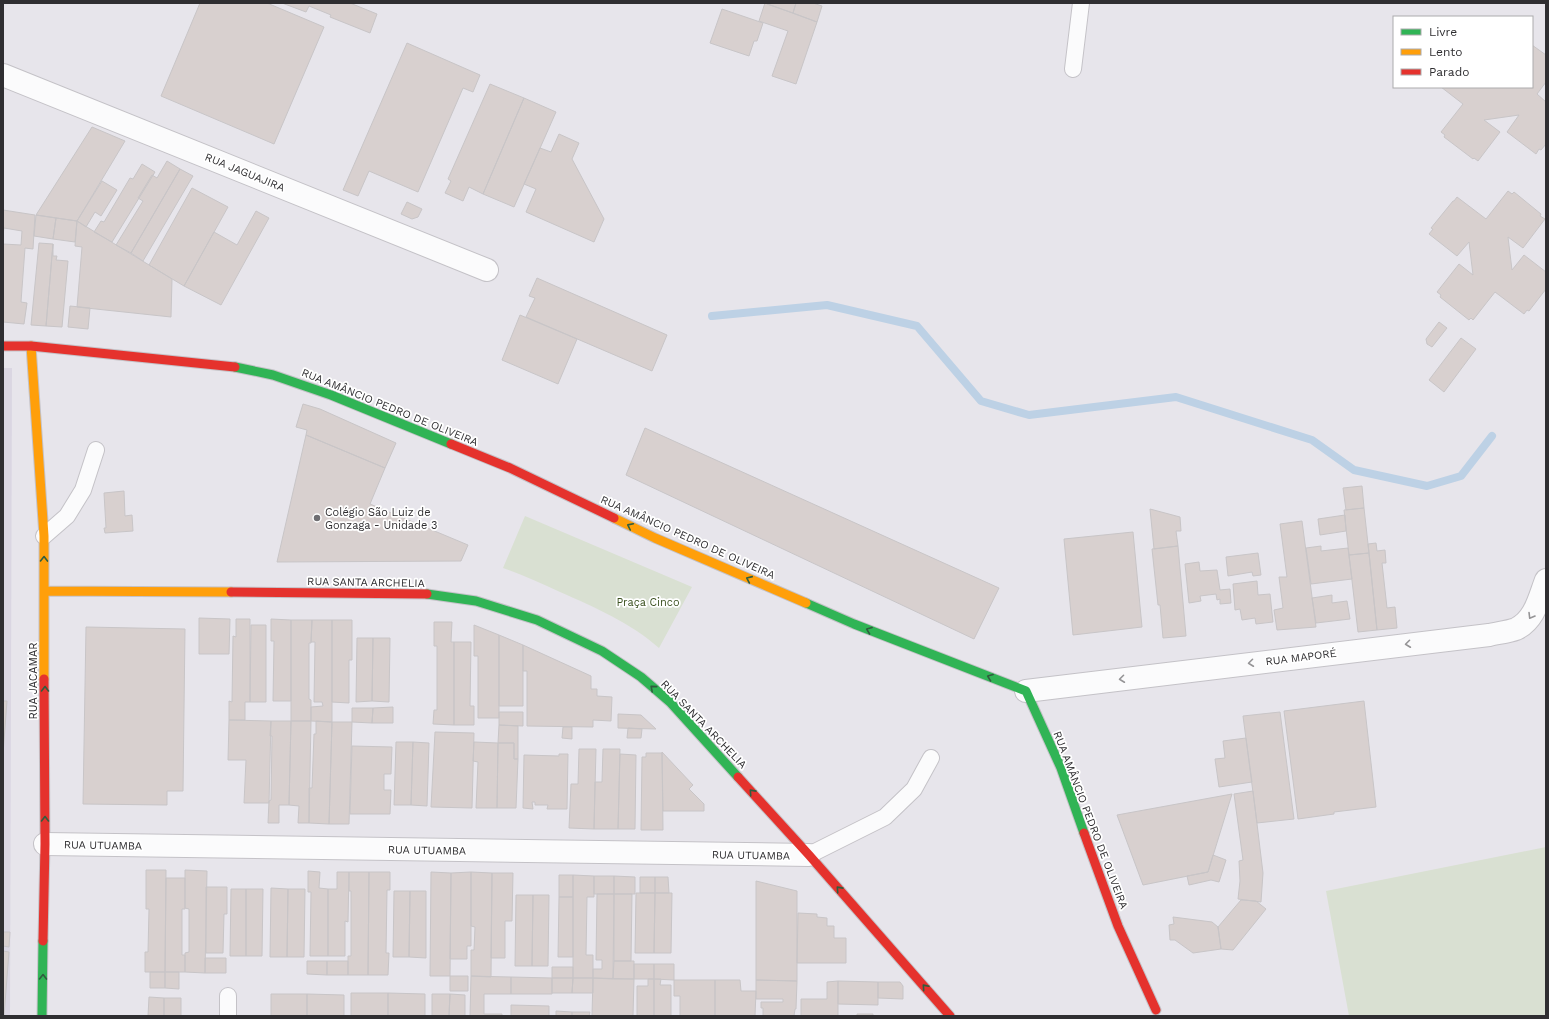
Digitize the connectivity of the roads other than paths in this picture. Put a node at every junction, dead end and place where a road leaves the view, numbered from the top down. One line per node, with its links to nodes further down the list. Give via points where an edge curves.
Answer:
1 (1081, 3): 2 (lane)
2 (1073, 69)
3 (3, 75): 4 (street, RUA JAGUAJIRA)
4 (487, 270)
5 (3, 346): 6 (street, RUA AMÂNCIO PEDRO DE OLIVEIRA)
6 (31, 346): 8 (street, RUA JACAMAR); 11 (street, RUA AMÂNCIO PEDRO DE OLIVEIRA, one-way to 6, via 854,624 655,538 510,468 331,395 245,368)
7 (96, 450): 8 (lane, via 83,490 67,516)
8 (44, 536): 10 (street, RUA JACAMAR, one-way to 8)
9 (1546, 580): 11 (street, RUA MAPORÉ, one-way to 11, via 1532,616 1526,623 1515,629 1489,635)
10 (44, 591): 13 (street, RUA JACAMAR, one-way to 10); 14 (street, RUA SANTA ARCHELIA, one-way to 10, via 670,702 641,677 602,651 537,620 476,601 420,593)
11 (1026, 691): 16 (street, RUA AMÂNCIO PEDRO DE OLIVEIRA, via 1061,768 1118,926)
12 (931, 758): 14 (lane, via 914,789 885,817)
13 (45, 844): 14 (street, RUA UTUAMBA); 17 (street, RUA JACAMAR, one-way to 13)
14 (809, 856): 19 (street, RUA SANTA ARCHELIA, one-way to 14)
15 (228, 996): 18 (lane)
16 (1156, 1010)
17 (42, 1016)
18 (228, 1016)
19 (950, 1016)

